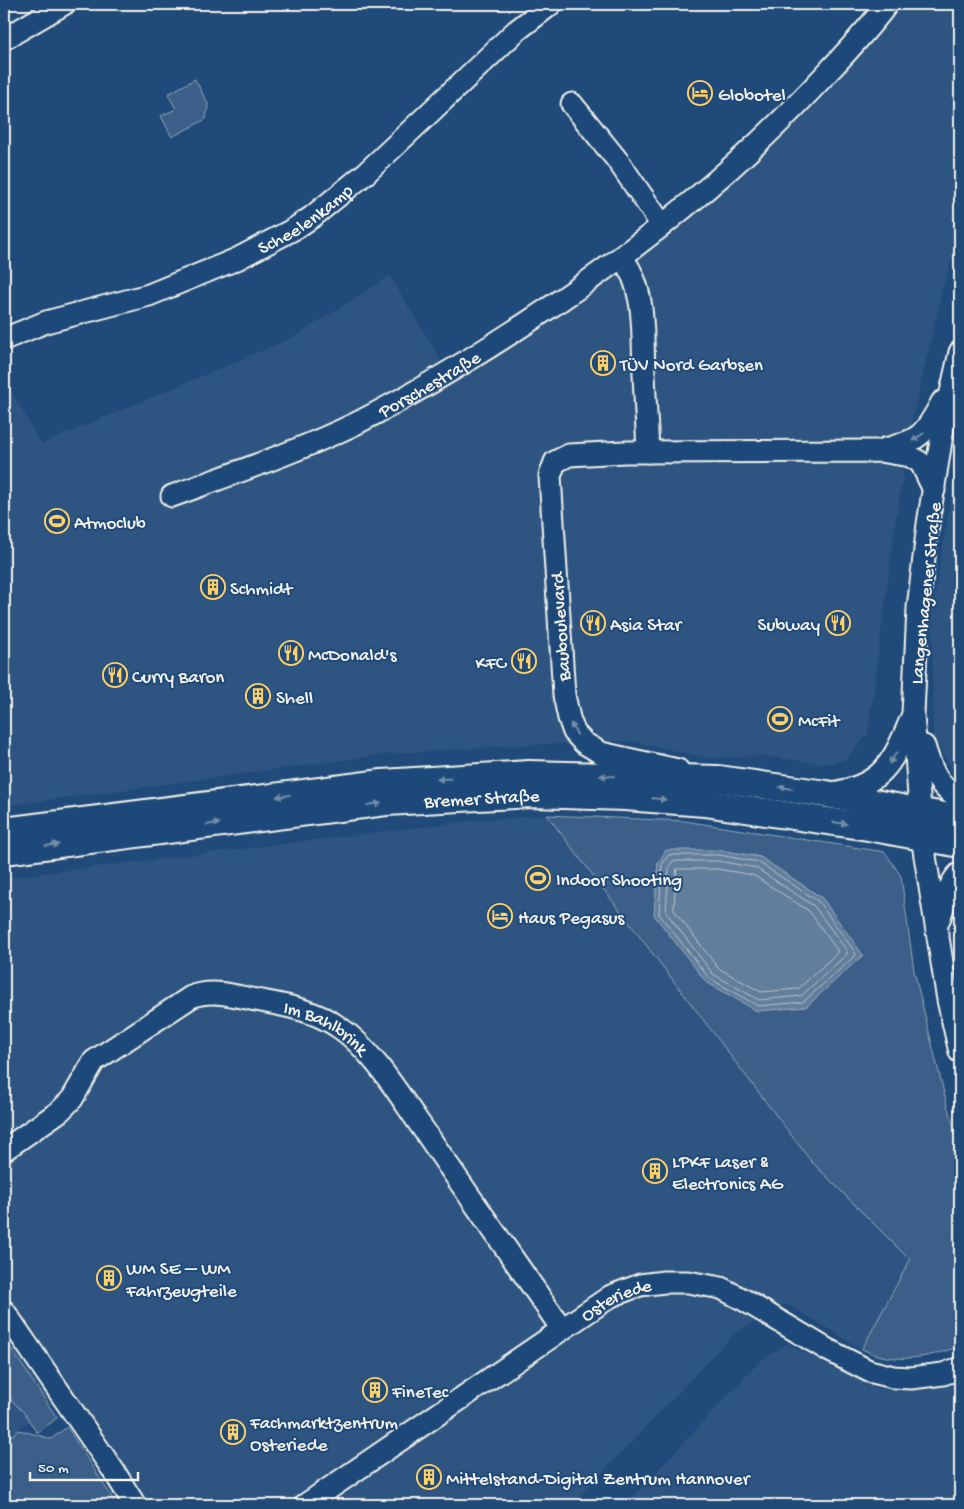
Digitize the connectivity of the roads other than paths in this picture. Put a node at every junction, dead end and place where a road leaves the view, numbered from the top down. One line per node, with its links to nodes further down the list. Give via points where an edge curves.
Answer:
1 (64, 4): 4 (street)
2 (551, 4): 8 (street, Scheelenkamp, via 516,31 341,195 294,229 237,259 149,295 46,322)
3 (887, 4): 6 (street, Porschestraße, via 788,114)
4 (4, 40)
5 (572, 104): 6 (street, via 618,161)
6 (662, 225): 7 (street, Porschestraße)
7 (622, 258): 12 (street, via 635,282 641,309); 14 (street, Porschestraße, via 497,343 399,400 321,439)
8 (4, 339)
9 (960, 352): 10 (street, Langenhagener Straße)
10 (953, 382): 11 (street, Bauboulevard, one-way to 11, via 923,434 906,444); 13 (street, Langenhagener Straße)
11 (880, 450): 12 (street, Bauboulevard); 13 (street, Bauboulevard, via 910,456 921,463)
12 (648, 452): 16 (street, Bauboulevard, one-way to 12, via 601,753 584,743 574,732 564,695 550,476 555,462 569,455)
13 (934, 490): 15 (street, Langenhagener Straße, via 918,608)
14 (172, 496)
15 (914, 714): 17 (street, one-way to 17, via 896,756 883,772 860,786); 18 (street, via 932,772 944,789); 20 (street, Langenhagener Straße)
16 (718, 779): 17 (main road, Bremer Straße, one-way to 16); 21 (main road, Bremer Straße, one-way to 21, via 529,774 382,783)
17 (826, 794): 20 (main road, Bremer Straße)
18 (960, 800)
19 (960, 819): 20 (main road, Bremer Straße)
20 (921, 824): 22 (main road, Bremer Straße); 23 (main road, Bremer Straße, one-way to 20, via 386,802 532,794 705,803); 25 (street, Langenhagener Straße)
21 (4, 831)
22 (960, 844)
23 (4, 851)
24 (960, 873): 25 (street, via 949,889)
25 (936, 927): 26 (street, Langenhagener Straße)
26 (960, 1052)
27 (4, 1150): 29 (street, Im Bahlbrink, via 60,1111 72,1098 94,1061 191,997 222,994 307,1011 350,1035 382,1072)
28 (4, 1311): 31 (street)
29 (562, 1329): 30 (street, Osteriede, via 625,1290 651,1283 688,1282 721,1288 869,1371 911,1378); 32 (street, Osteriede)
30 (960, 1368)
31 (135, 1505)
32 (305, 1505)

